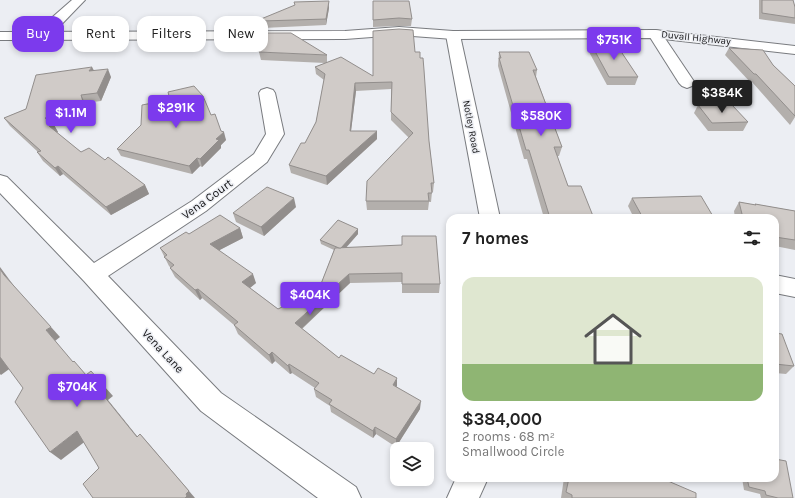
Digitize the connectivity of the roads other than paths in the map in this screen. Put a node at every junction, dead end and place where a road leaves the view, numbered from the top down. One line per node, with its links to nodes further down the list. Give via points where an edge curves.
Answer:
1 (79, 0): 2 (street)
2 (62, 16)
3 (655, 34): 5 (street, Duvall Highway); 8 (street, Duvall Highway); 9 (street)
4 (64, 35): 5 (street, Duvall Highway, via 345,35 365,38 429,39)
5 (453, 35): 12 (street, Notley Road)
6 (0, 36): 7 (street, Duvall Highway)
7 (12, 36)
8 (795, 50)
9 (687, 83)
10 (266, 93): 13 (street, Vena Court, via 275,134 261,158 199,206)
11 (0, 181): 13 (street, Vena Lane)
12 (489, 214)
13 (92, 275): 17 (street, Vena Lane, via 211,402)
14 (779, 285): 15 (street)
15 (795, 288)
16 (470, 482): 18 (street)
17 (345, 498)
18 (463, 498)

